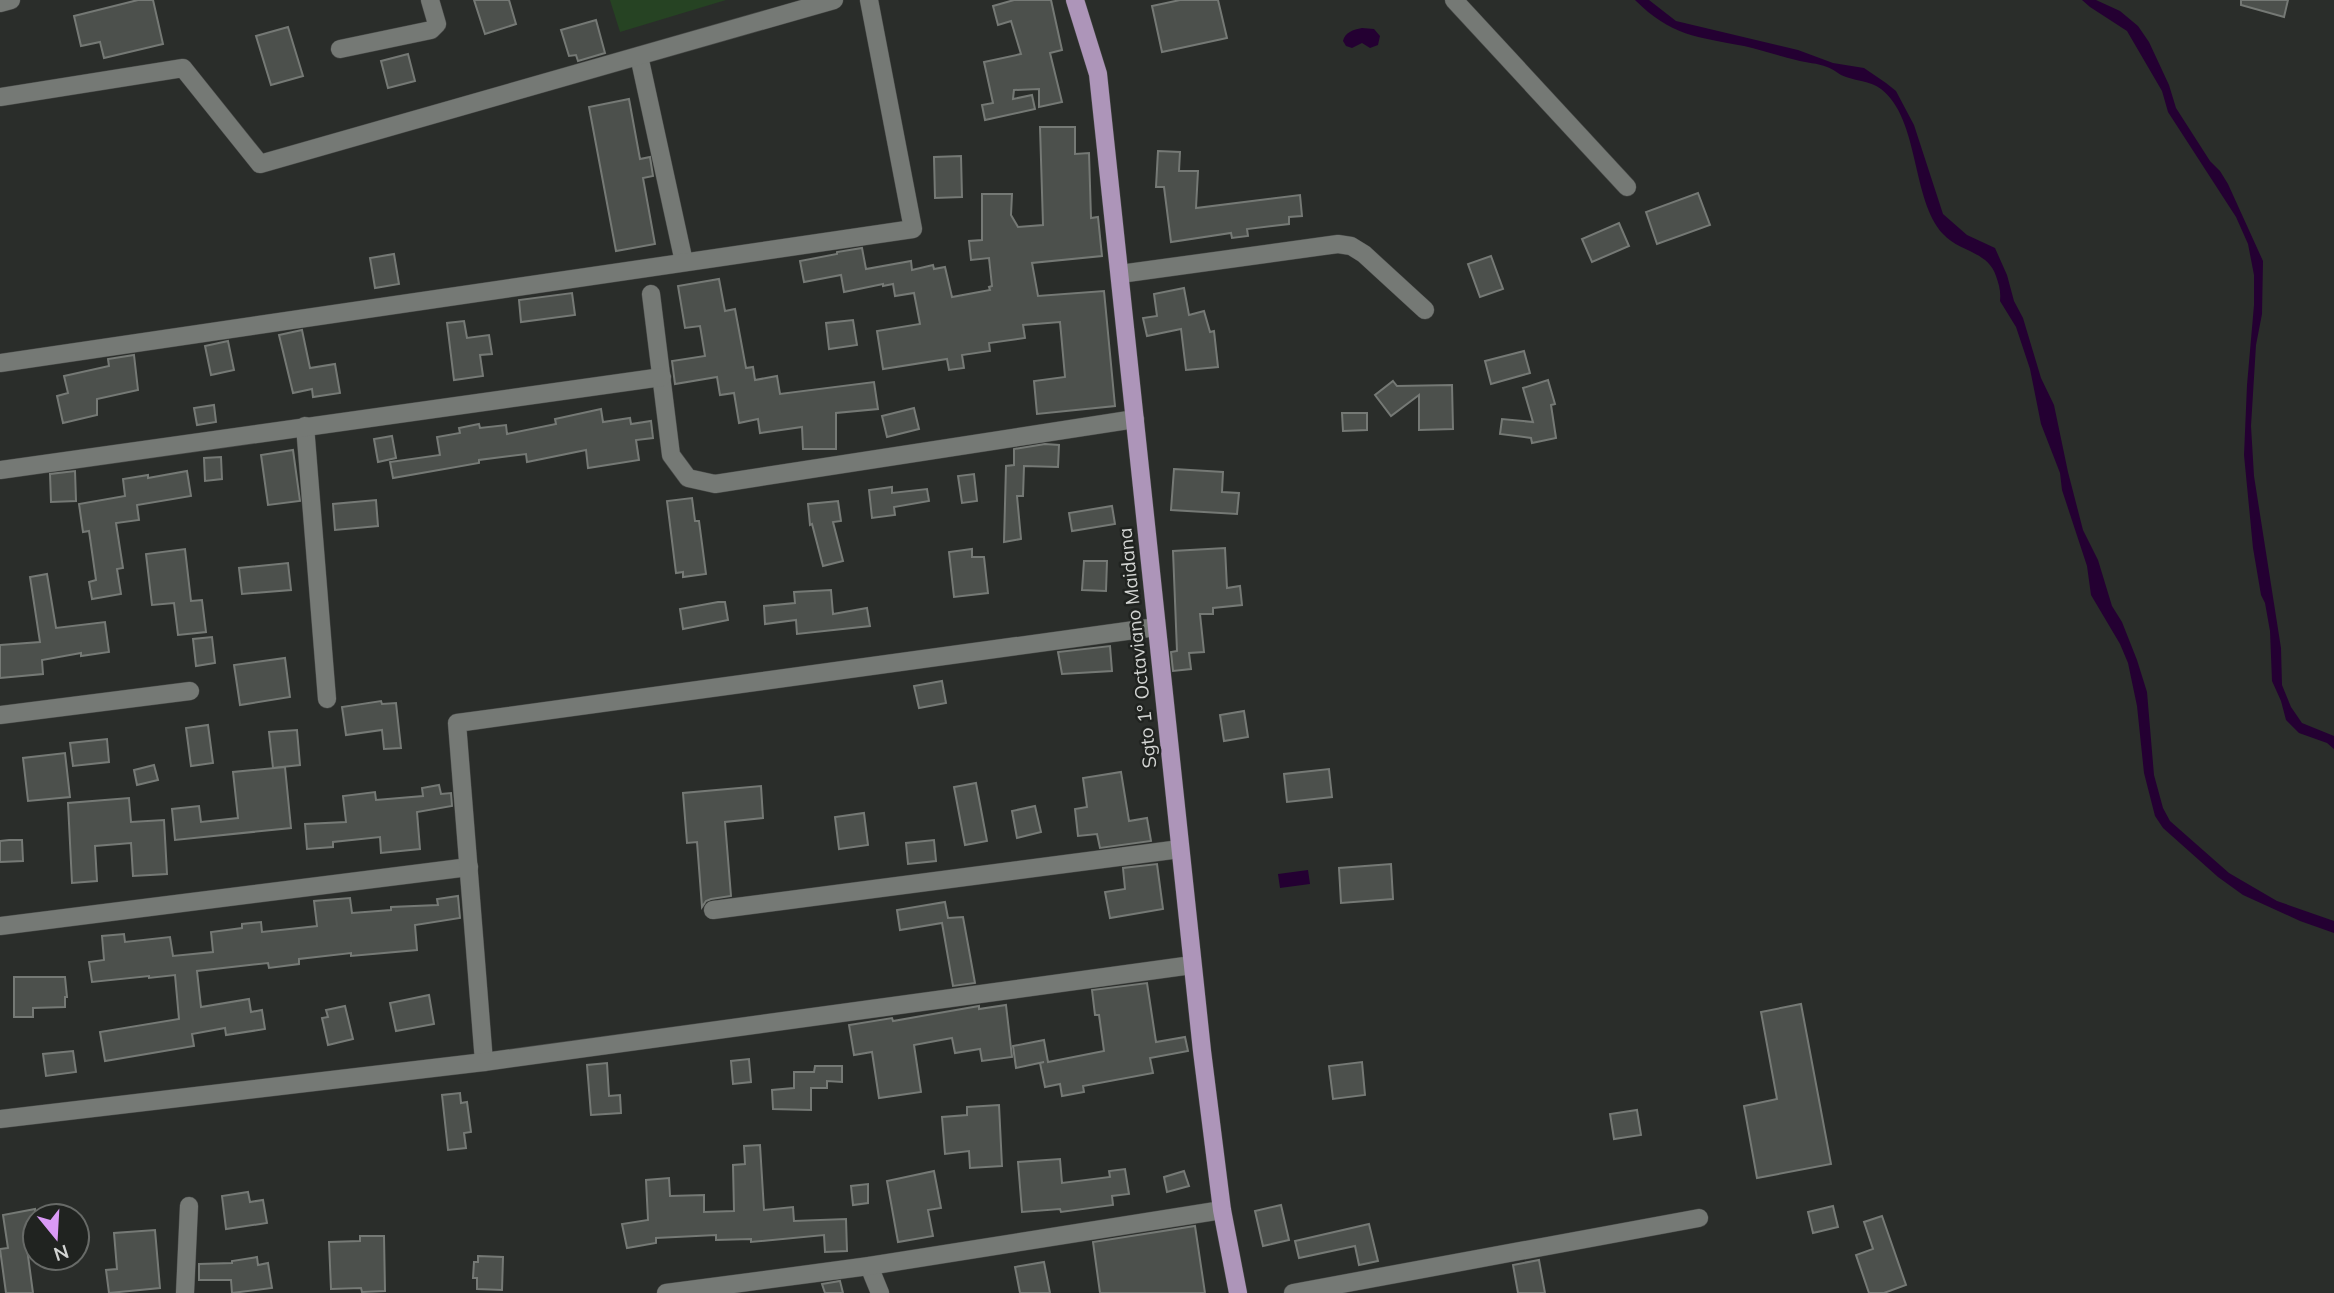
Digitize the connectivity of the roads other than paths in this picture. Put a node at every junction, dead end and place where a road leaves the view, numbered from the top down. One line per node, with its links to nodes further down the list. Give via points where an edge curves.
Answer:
1 (10, 0): 7 (street)
2 (429, 0): 8 (street, via 437,24 431,30)
3 (835, 0): 9 (street)
4 (869, 0): 12 (street, via 913,229)
5 (1075, 0): 13 (main road, Sgto 1° Octaviano Maidana, via 1098,74)
6 (1454, 0): 11 (street)
7 (0, 3)
8 (340, 49)
9 (639, 56): 10 (street, via 260,164 183,68); 12 (street)
10 (0, 97)
11 (1627, 187)
12 (684, 262): 16 (street)
13 (1120, 274): 15 (street, via 1338,244 1364,254); 18 (main road, Sgto 1° Octaviano Maidana)
14 (651, 294): 17 (street)
15 (1425, 310)
16 (0, 363)
17 (662, 377): 18 (street, via 671,455 688,478 715,484); 19 (street)
18 (1135, 419): 21 (main road, Sgto 1° Octaviano Maidana)
19 (304, 426): 20 (street); 23 (street)
20 (0, 470)
21 (1156, 627): 25 (main road, Sgto 1° Octaviano Maidana); 26 (street, via 457,723)
22 (190, 691): 24 (street)
23 (327, 699)
24 (0, 715)
25 (1180, 849): 27 (street); 29 (main road, Sgto 1° Octaviano Maidana)
26 (468, 867): 28 (street); 30 (street)
27 (713, 910)
28 (0, 926)
29 (1192, 965): 30 (street); 33 (main road, Sgto 1° Octaviano Maidana)
30 (484, 1062): 31 (street)
31 (0, 1119)
32 (189, 1206): 36 (street)
33 (1222, 1210): 35 (street); 39 (main road, Sgto 1° Octaviano Maidana)
34 (1699, 1219): 40 (street)
35 (869, 1266): 37 (street); 38 (street)
36 (185, 1293)
37 (666, 1293)
38 (880, 1293)
39 (1238, 1293)
40 (1293, 1293)

